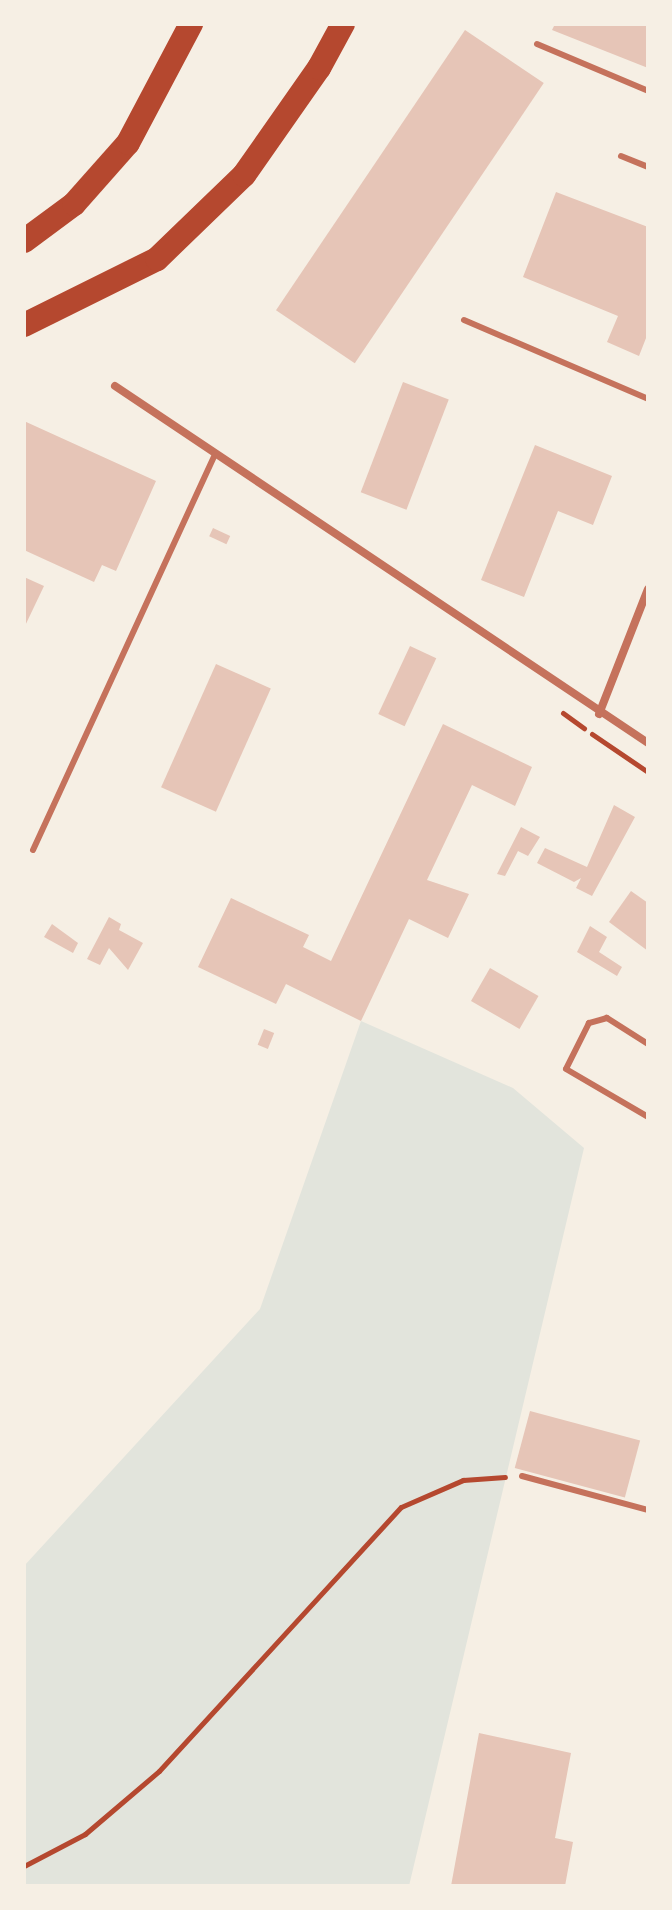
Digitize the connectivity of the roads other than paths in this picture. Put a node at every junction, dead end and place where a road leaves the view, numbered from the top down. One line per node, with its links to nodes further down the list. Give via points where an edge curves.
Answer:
1 (191, 24): 7 (highway, via 128,143 74,204)
2 (343, 24): 9 (highway, via 244,175 157,259)
3 (537, 44): 4 (lane)
4 (648, 91)
5 (621, 156): 6 (lane)
6 (648, 167)
7 (24, 241)
8 (464, 320): 11 (lane)
9 (24, 325)
10 (115, 386): 12 (street)
11 (648, 399)
12 (215, 454): 14 (street); 16 (lane)
13 (648, 589): 14 (street)
14 (599, 714): 15 (street)
15 (648, 743)
16 (33, 850)
17 (648, 1044): 18 (lane, via 607,1018 589,1023 566,1069)
18 (648, 1117)
19 (522, 1476): 20 (lane)
20 (648, 1510)

